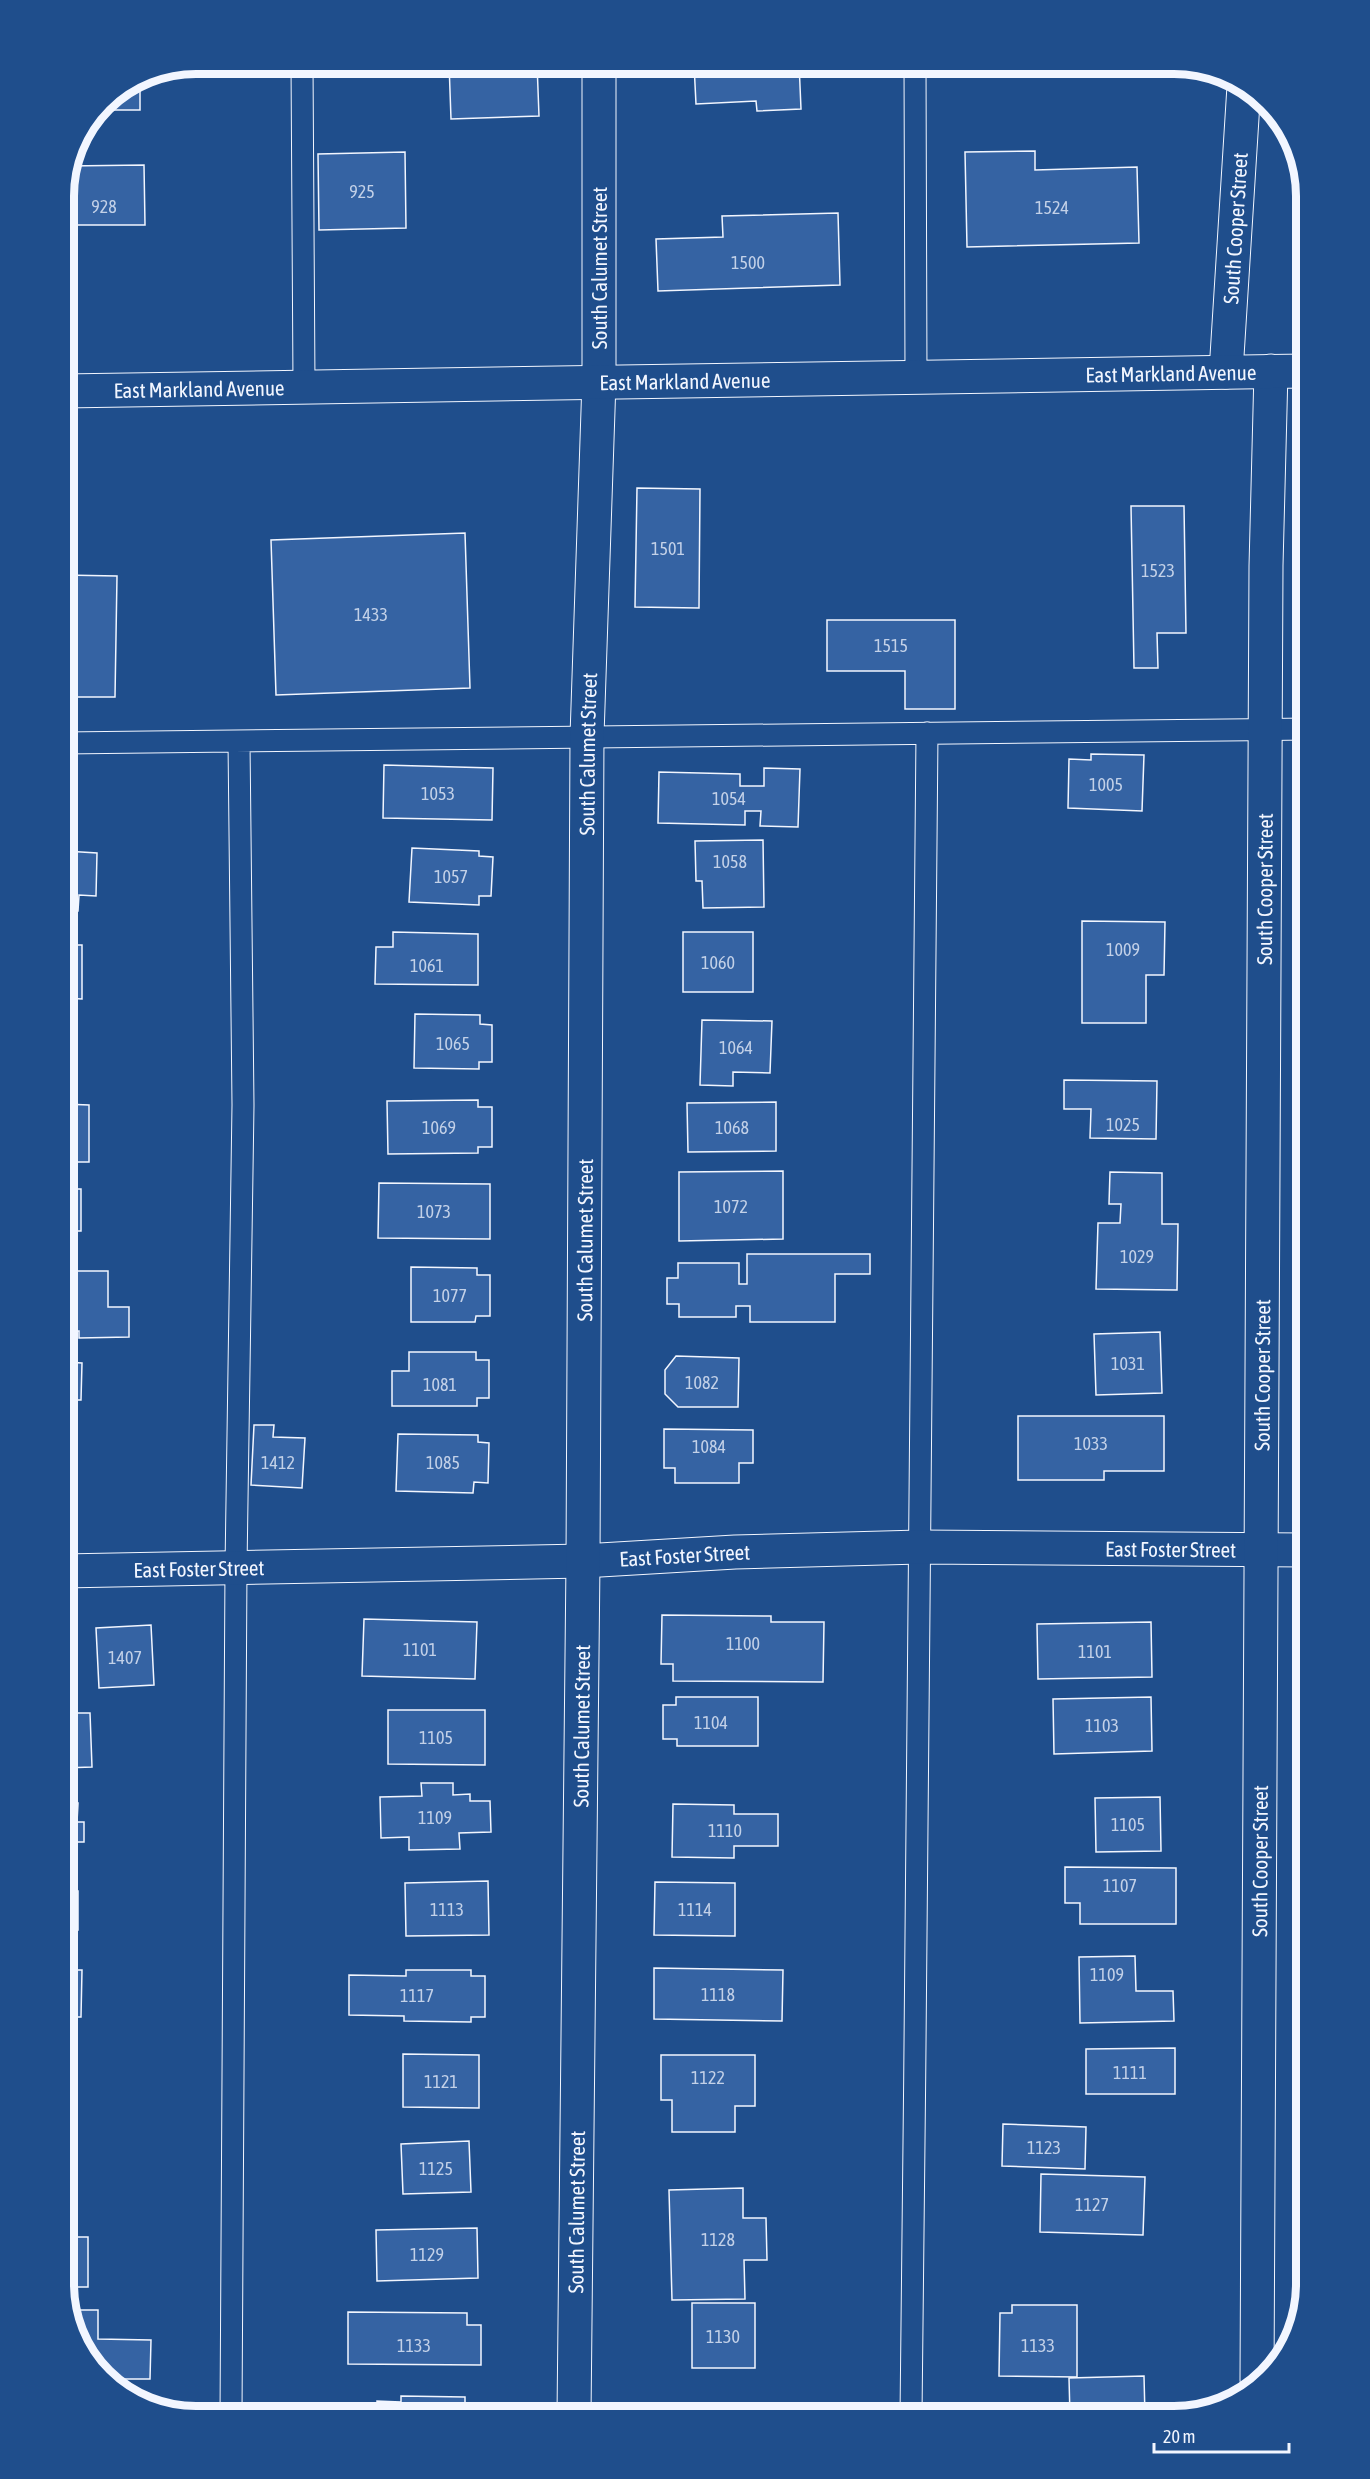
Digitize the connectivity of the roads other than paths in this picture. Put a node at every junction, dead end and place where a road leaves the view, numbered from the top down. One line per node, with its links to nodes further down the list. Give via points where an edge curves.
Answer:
1 (302, 74): 10 (lane)
2 (599, 74): 9 (street, South Calumet Street)
3 (915, 74): 8 (lane)
4 (1243, 95): 7 (street, South Cooper Street)
5 (1271, 371): 6 (street, East Markland Avenue); 7 (street, East Markland Avenue); 12 (street, South Cooper Street)
6 (1296, 371)
7 (1226, 372): 8 (street, East Markland Avenue)
8 (916, 376): 9 (street, East Markland Avenue)
9 (599, 381): 10 (street, East Markland Avenue); 15 (street, South Calumet Street)
10 (304, 385): 11 (street, East Markland Avenue)
11 (74, 390)
12 (1266, 728): 13 (lane); 14 (lane); 19 (street, South Cooper Street)
13 (1296, 729)
14 (927, 733): 15 (lane); 18 (lane)
15 (587, 736): 16 (lane); 21 (street, South Calumet Street)
16 (239, 742): 17 (lane); 22 (lane, via 243,1105)
17 (74, 743)
18 (920, 1547): 19 (street, East Foster Street); 21 (street, East Foster Street); 27 (lane)
19 (1262, 1550): 20 (street, East Foster Street); 24 (street, South Cooper Street)
20 (1296, 1550)
21 (583, 1561): 22 (street, East Foster Street); 26 (street, South Calumet Street)
22 (236, 1568): 23 (street, East Foster Street); 25 (lane)
23 (74, 1571)
24 (1257, 2373)
25 (231, 2405)
26 (574, 2405)
27 (911, 2406)

